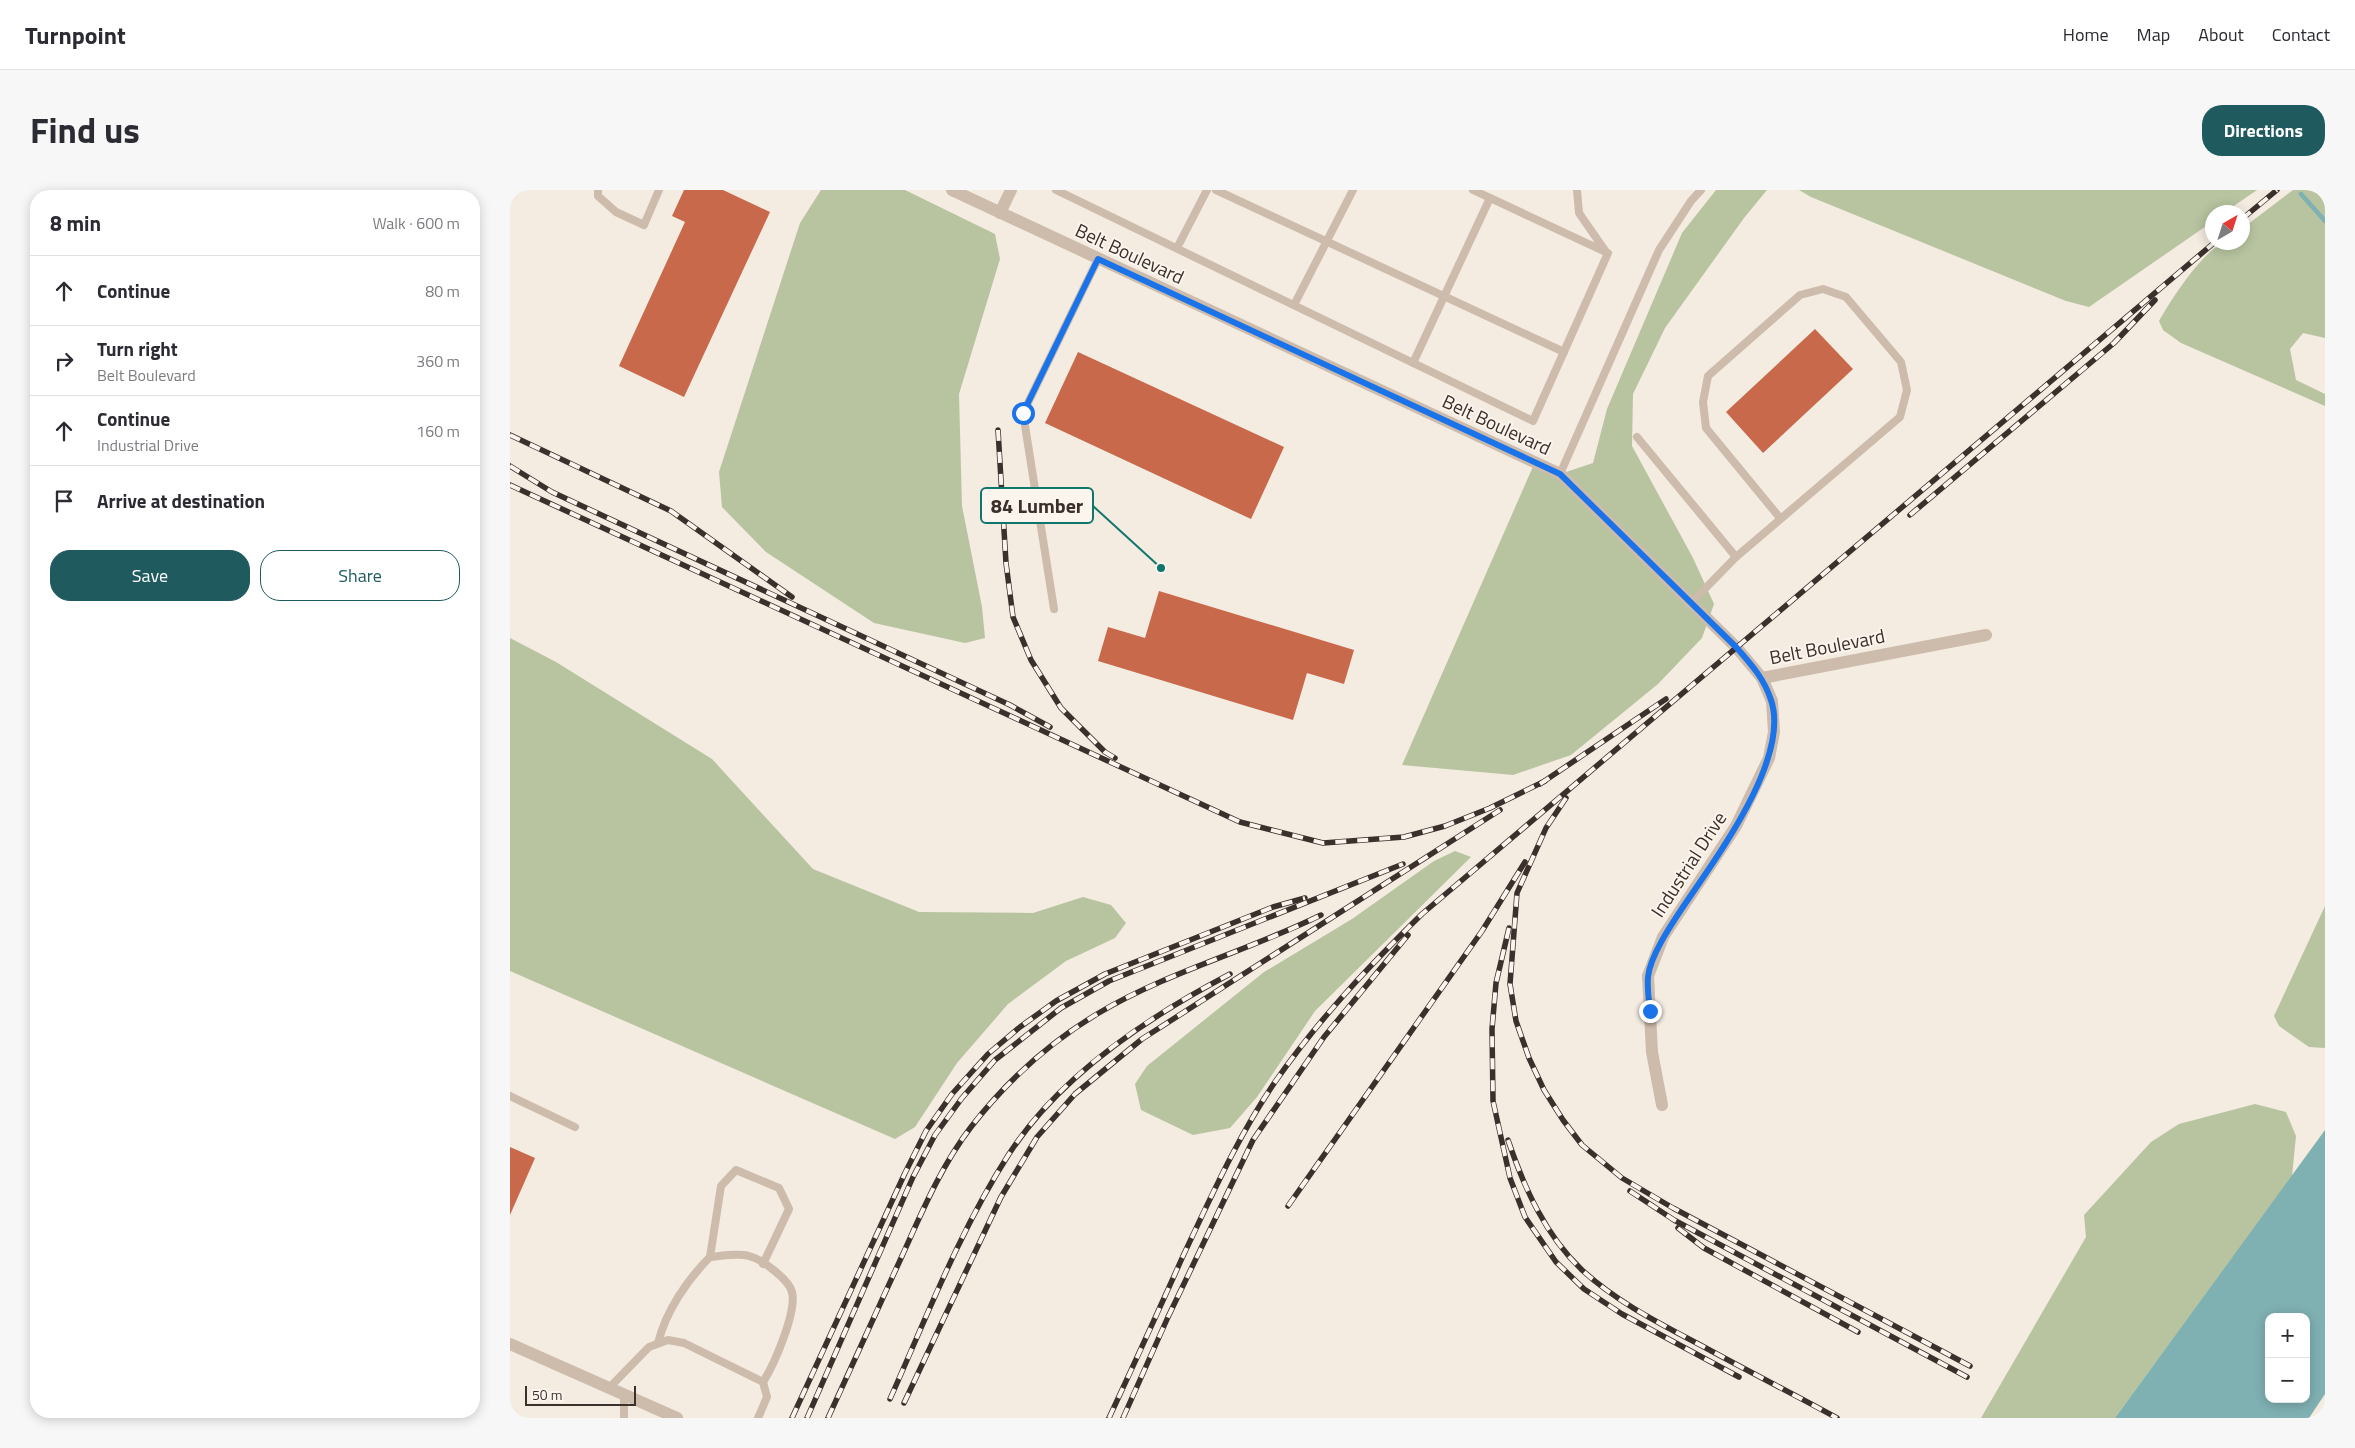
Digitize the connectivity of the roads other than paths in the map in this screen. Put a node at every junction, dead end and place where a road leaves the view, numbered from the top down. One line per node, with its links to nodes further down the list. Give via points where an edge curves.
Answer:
1 (598, 190): 2 (lane, via 598,196 616,212 644,225)
2 (660, 190)
3 (952, 190): 13 (street, Belt Boulevard)
4 (1011, 190): 13 (street)
5 (1056, 190): 15 (lane)
6 (1207, 190): 15 (lane)
7 (1216, 190): 14 (lane)
8 (1352, 190): 14 (lane)
9 (1473, 190): 12 (lane)
10 (1577, 190): 16 (lane, via 1579,213)
11 (1701, 190): 23 (lane, via 1659,250)
12 (1490, 198): 16 (lane); 18 (lane)
13 (1000, 213): 17 (street, Belt Boulevard)
14 (1326, 242): 18 (lane); 19 (lane)
15 (1177, 248): 19 (lane)
16 (1608, 254): 20 (lane)
17 (1098, 259): 23 (street, Belt Boulevard); 27 (lane, via 1023,413)
18 (1444, 296): 20 (lane); 21 (lane)
19 (1294, 305): 21 (lane)
20 (1564, 352): 21 (lane, via 1533,421)
21 (1413, 363)
22 (1637, 437): 25 (lane)
23 (1560, 474): 26 (street, Belt Boulevard)
24 (1780, 518): 24 (lane, via 1900,417 1907,390 1901,362 1846,297 1823,289 1800,295 1708,376 1703,402 1706,428); 25 (lane)
25 (1736, 557): 26 (lane)
26 (1691, 603): 29 (street, Belt Boulevard)
27 (1054, 609)
28 (1986, 635): 29 (street, Belt Boulevard)
29 (1762, 678): 31 (street, Industrial Drive, via 1772,701 1774,732 1769,758 1736,826 1663,937 1648,976 1652,1052)
30 (510, 1096): 32 (lane)
31 (1662, 1105)
32 (574, 1127)
33 (710, 1257): 34 (lane, via 748,1256); 34 (lane, via 721,1186 736,1170 779,1188 789,1209); 35 (lane, via 695,1272 663,1324)
34 (763, 1264): 37 (lane, via 783,1277 792,1292 792,1311 770,1372)
35 (658, 1343): 37 (lane, via 668,1340 684,1343); 38 (lane, via 649,1346)
36 (510, 1344): 38 (street)
37 (763, 1382): 42 (lane, via 766,1397)
38 (610, 1388): 39 (street)
39 (624, 1394): 40 (lane); 41 (street)
40 (624, 1418)
41 (677, 1418)
42 (758, 1418)

